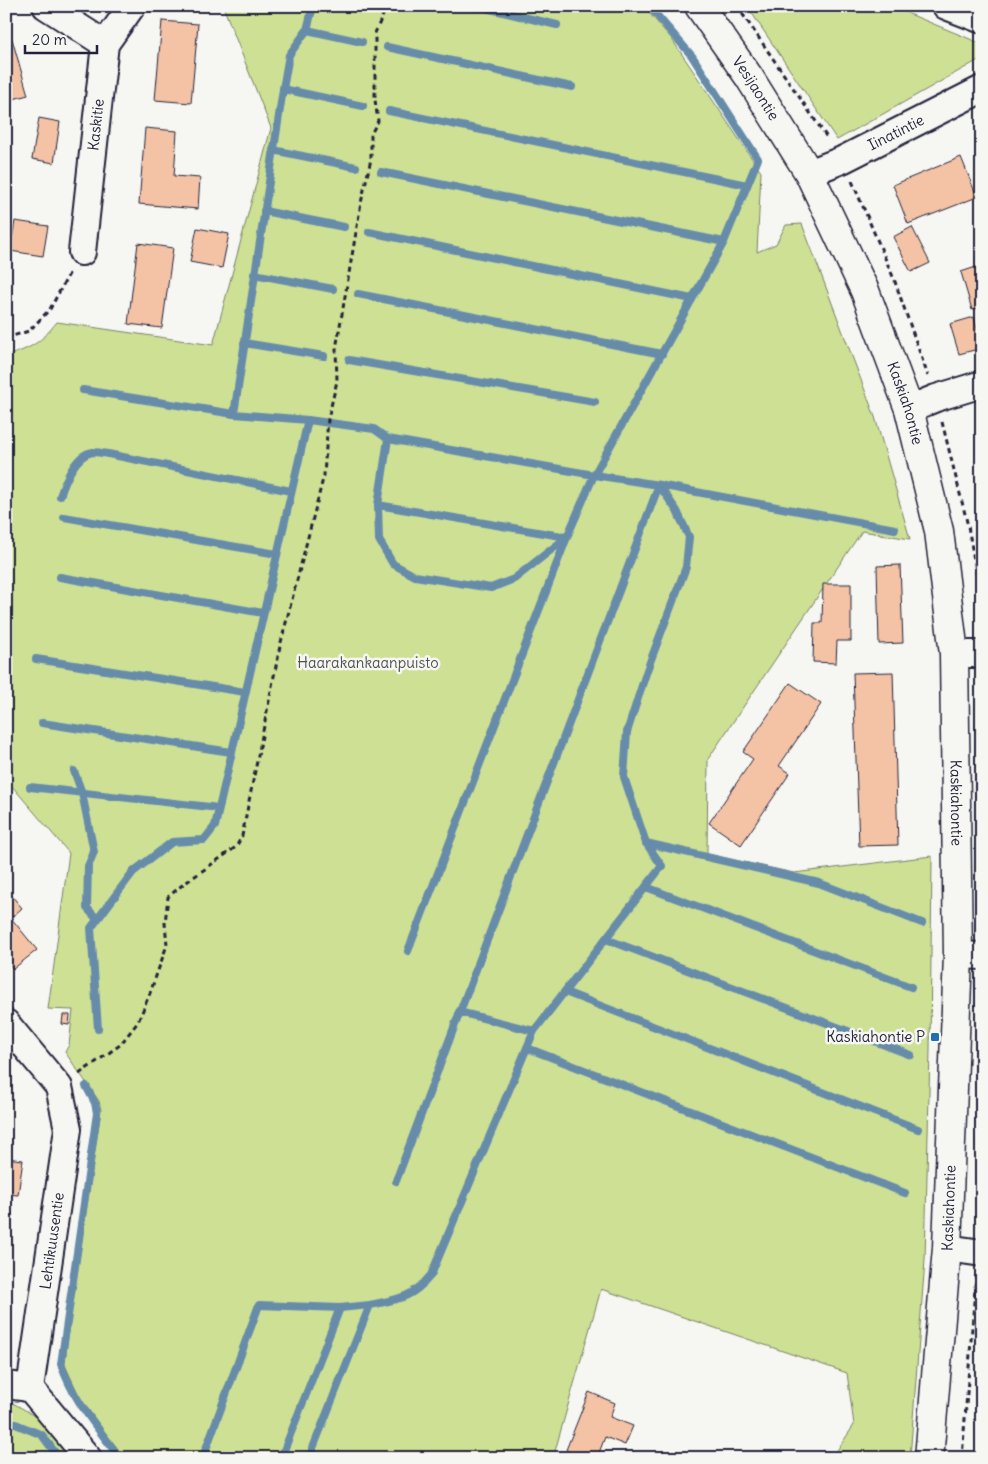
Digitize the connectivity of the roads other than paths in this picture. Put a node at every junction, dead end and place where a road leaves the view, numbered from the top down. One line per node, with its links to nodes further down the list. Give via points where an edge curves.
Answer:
1 (46, 6): 6 (street)
2 (132, 6): 6 (street, Kaskitie)
3 (699, 6): 8 (street, Vesijaontie, via 750,77)
4 (946, 6): 5 (street)
5 (982, 20)
6 (105, 44): 9 (street, Kaskitie)
7 (982, 89): 8 (street, Iinatintie, via 842,160)
8 (809, 173): 11 (street, Kaskiahontie, via 865,291)
9 (82, 252)
10 (982, 384): 11 (street)
11 (909, 409): 12 (street, Kaskiahontie, via 939,531)
12 (954, 654): 13 (street); 14 (street, Kaskiahontie)
13 (982, 654)
14 (970, 956): 16 (street, Kaskiahontie)
15 (6, 1023): 18 (street, Lehtikuusentie, via 59,1087 68,1129)
16 (948, 1248): 17 (street); 20 (street, Kaskiahontie)
17 (980, 1253)
18 (18, 1386): 19 (street, Lehtikuusentie)
19 (88, 1458)
20 (929, 1458)

